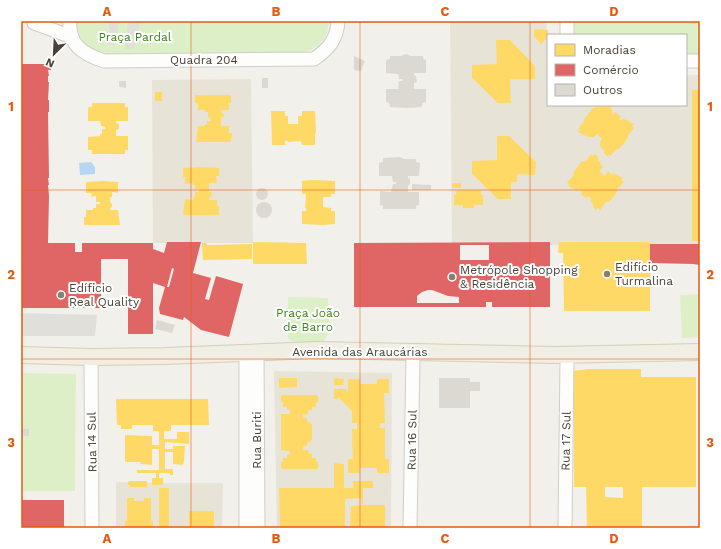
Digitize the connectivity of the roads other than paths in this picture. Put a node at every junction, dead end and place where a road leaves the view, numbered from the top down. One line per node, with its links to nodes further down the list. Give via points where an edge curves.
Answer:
1 (70, 21): 6 (street)
2 (338, 21): 6 (street, Quadra 204, via 336,36 322,54 314,59 104,61 79,49)
3 (567, 21): 5 (street)
4 (32, 22): 6 (street)
5 (567, 34)
6 (72, 37)
7 (687, 61): 8 (street)
8 (700, 61)
9 (414, 352): 11 (main road, Avenida das Araucárias, via 317,350); 12 (main road, Avenida das Araucárias); 18 (street, Rua 16 Sul)
10 (700, 352): 12 (main road, Avenida das Araucárias)
11 (251, 353): 14 (main road, Avenida das Araucárias); 16 (street, Rua Buriti); 17 (street, Rua Buriti)
12 (565, 354): 19 (street, Rua 17 Sul, via 567,361)
13 (21, 355): 14 (main road, Avenida das Araucárias)
14 (91, 357): 15 (street, Rua 14 Sul)
15 (92, 528)
16 (246, 528)
17 (258, 528)
18 (410, 528)
19 (564, 528)

